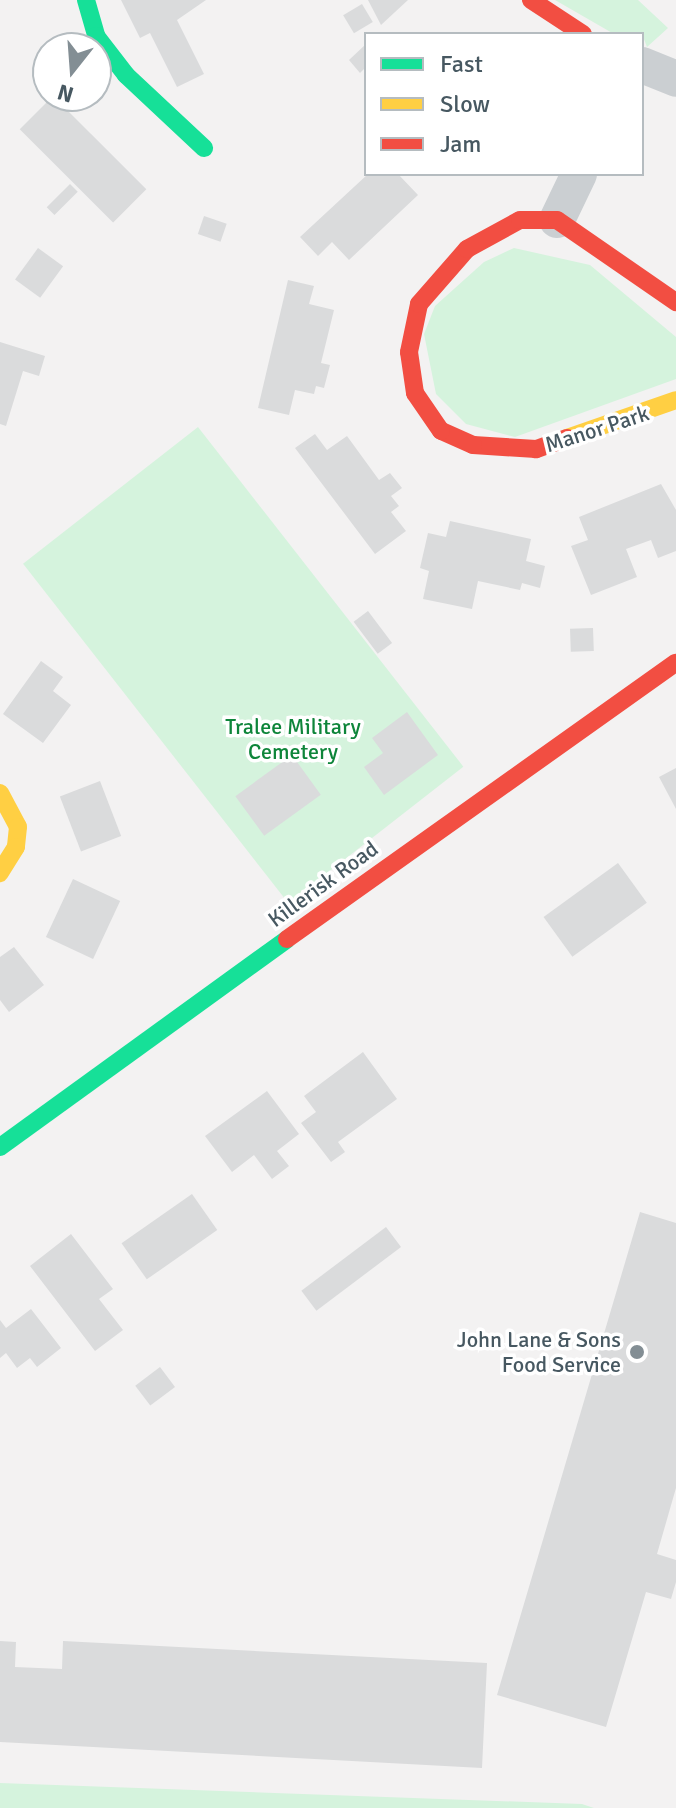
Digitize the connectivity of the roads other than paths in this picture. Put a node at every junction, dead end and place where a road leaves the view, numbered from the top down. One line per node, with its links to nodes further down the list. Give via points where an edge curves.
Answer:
1 (86, 0): 6 (street, via 96,36 126,75)
2 (531, 0): 3 (street)
3 (580, 32)
4 (644, 66): 5 (street)
5 (676, 79)
6 (204, 148)
7 (578, 176): 8 (street)
8 (557, 220): 9 (street); 10 (street, Manor Park, via 520,220 467,249 419,304 409,352 415,393 441,431 473,445 536,449)
9 (676, 302)
10 (676, 400)
11 (676, 663): 14 (street, Killerisk Road, via 574,730)
12 (0, 793): 13 (street, via 18,827 16,847)
13 (0, 873)
14 (0, 1147)

